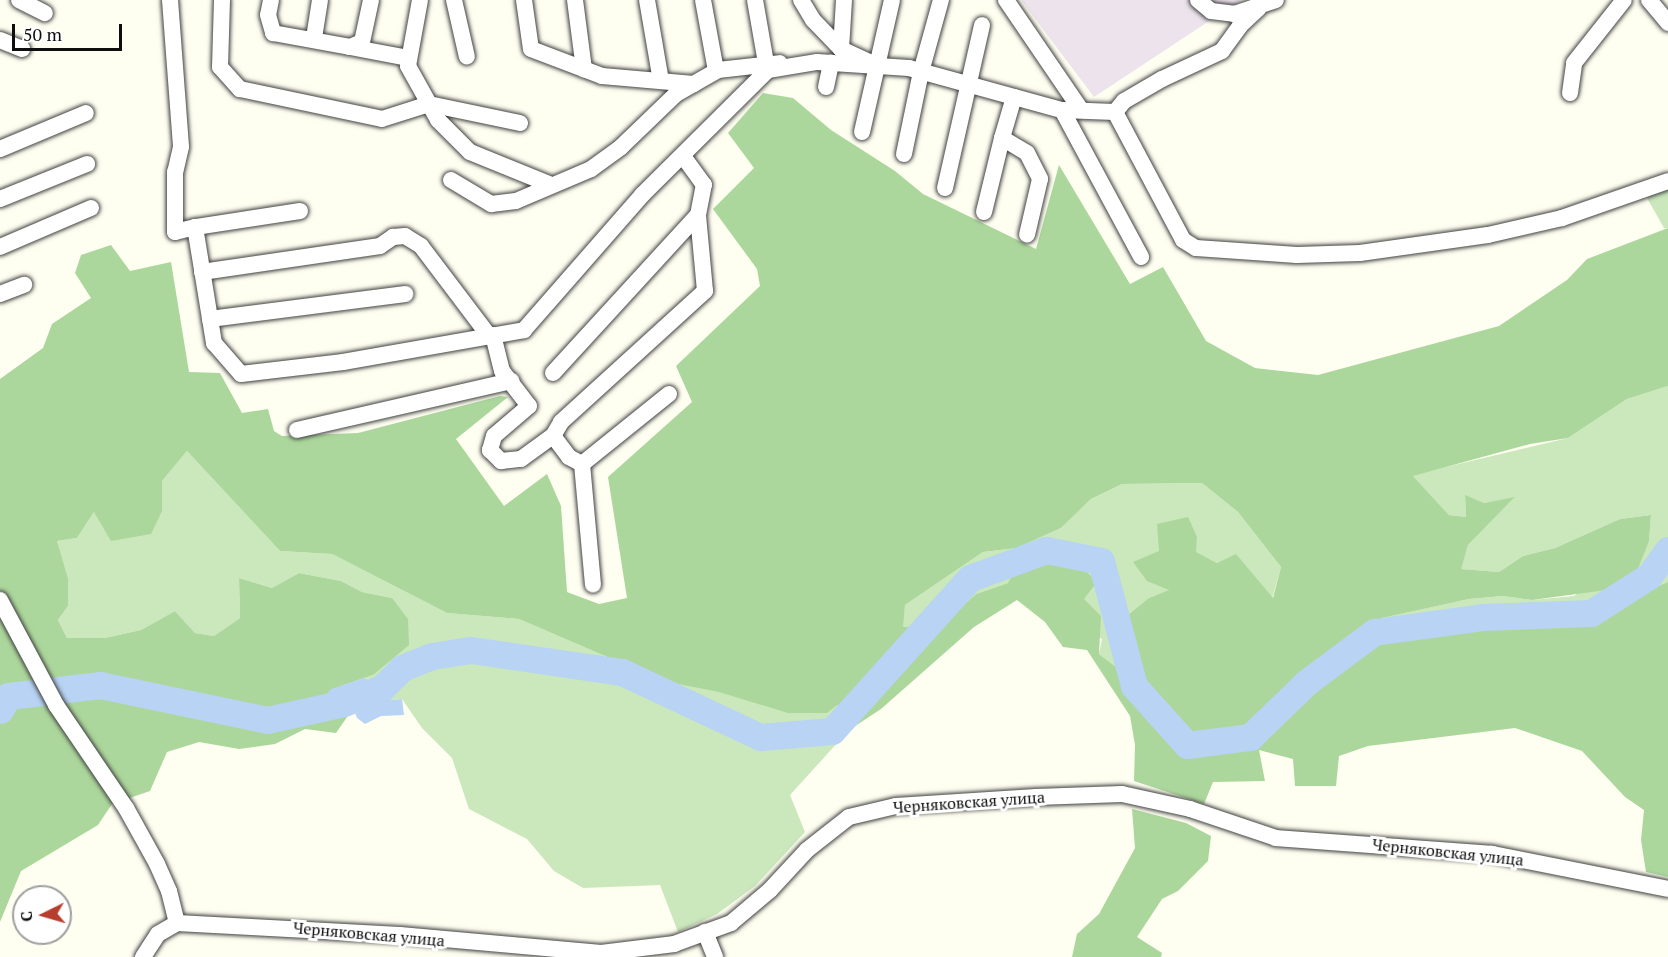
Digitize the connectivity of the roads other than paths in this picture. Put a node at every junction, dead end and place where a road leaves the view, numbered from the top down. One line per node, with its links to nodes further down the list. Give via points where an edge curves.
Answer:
1 (20, 0): 24 (street)
2 (170, 0): 67 (street, via 182,147 175,172 175,232)
3 (222, 0): 46 (street, via 219,67 240,89 382,119)
4 (271, 0): 27 (street, via 268,15 273,33)
5 (320, 0): 27 (street)
6 (371, 0): 29 (street, via 362,42)
7 (420, 0): 33 (street)
8 (454, 0): 32 (street)
9 (524, 0): 37 (street, via 531,49)
10 (575, 0): 37 (street)
11 (647, 0): 40 (street)
12 (703, 0): 38 (street)
13 (755, 0): 35 (street)
14 (801, 0): 31 (street, via 813,20)
15 (844, 0): 31 (street)
16 (892, 0): 36 (street)
17 (941, 0): 39 (street)
18 (1005, 0): 48 (street)
19 (1198, 0): 23 (street, via 1211,11 1234,14)
20 (1276, 0): 23 (street)
21 (1624, 0): 44 (street, via 1574,63)
22 (1649, 0): 25 (street)
23 (1259, 8): 49 (street, via 1222,51 1162,79 1124,101)
24 (45, 13)
25 (1668, 23)
26 (982, 25): 42 (street)
27 (314, 38): 29 (street)
28 (0, 40): 30 (street)
29 (350, 46): 33 (street)
30 (22, 49)
31 (841, 49): 36 (street)
32 (467, 57)
33 (409, 58): 46 (street, via 408,66)
34 (824, 62): 35 (street); 36 (street); 43 (street); 56 (street, via 768,70)
35 (766, 63): 38 (street)
36 (875, 65): 39 (street); 52 (street)
37 (584, 69): 40 (street, via 602,76)
38 (716, 71): 41 (street)
39 (921, 72): 42 (street); 55 (street)
40 (661, 81): 41 (street)
41 (694, 84): 60 (street, via 676,94 621,147 591,169)
42 (967, 85): 45 (street); 61 (street)
43 (826, 87)
44 (1570, 93)
45 (1014, 97): 47 (street); 53 (street)
46 (429, 104): 51 (street); 60 (street, via 438,120 470,152)
47 (1062, 110): 48 (street); 70 (street)
48 (1081, 110): 49 (street)
49 (1115, 112): 59 (street, via 1183,240 1196,248 1297,255 1360,253 1562,218)
50 (86, 113): 54 (street)
51 (520, 123)
52 (862, 132)
53 (1002, 138): 65 (street); 68 (street, via 1027,153 1040,179)
54 (0, 149)
55 (904, 154)
56 (683, 156): 66 (street, via 704,185); 76 (street, via 642,195 524,330)
57 (87, 164): 62 (street)
58 (451, 180): 60 (street, via 491,204 516,201)
59 (1668, 181)
60 (549, 184)
61 (945, 188)
62 (0, 199)
63 (91, 208): 69 (street)
64 (300, 211): 67 (street)
65 (984, 213)
66 (698, 215): 77 (street); 81 (street, via 705,291 561,422)
67 (195, 226): 71 (street)
68 (1027, 235)
69 (0, 247)
70 (1142, 257)
71 (202, 272): 75 (street); 76 (street, via 380,246 393,237 405,236 421,246)
72 (24, 285): 73 (street)
73 (0, 294)
74 (405, 294): 75 (street)
75 (210, 319): 76 (street, via 214,343 241,375 343,362)
76 (491, 335): 78 (street, via 502,371)
77 (553, 374)
78 (511, 381): 80 (street); 81 (street, via 529,406 494,436 490,450 501,461 521,459)
79 (669, 394): 82 (street)
80 (297, 430)
81 (552, 436): 82 (street, via 569,458)
82 (582, 464): 83 (street)
83 (593, 584)
84 (0, 600): 86 (street, via 56,705 126,808 157,864 170,891)
85 (1668, 889): 87 (street, Черняковская улица, via 1492,854 1276,838 1190,809 1122,794 1036,797 896,806 849,817 807,850 770,890 731,923)
86 (177, 923): 87 (street, Черняковская улица, via 354,932 601,953 674,944); 88 (street, via 158,934)
87 (705, 932): 89 (street)
88 (143, 957)
89 (715, 957)

